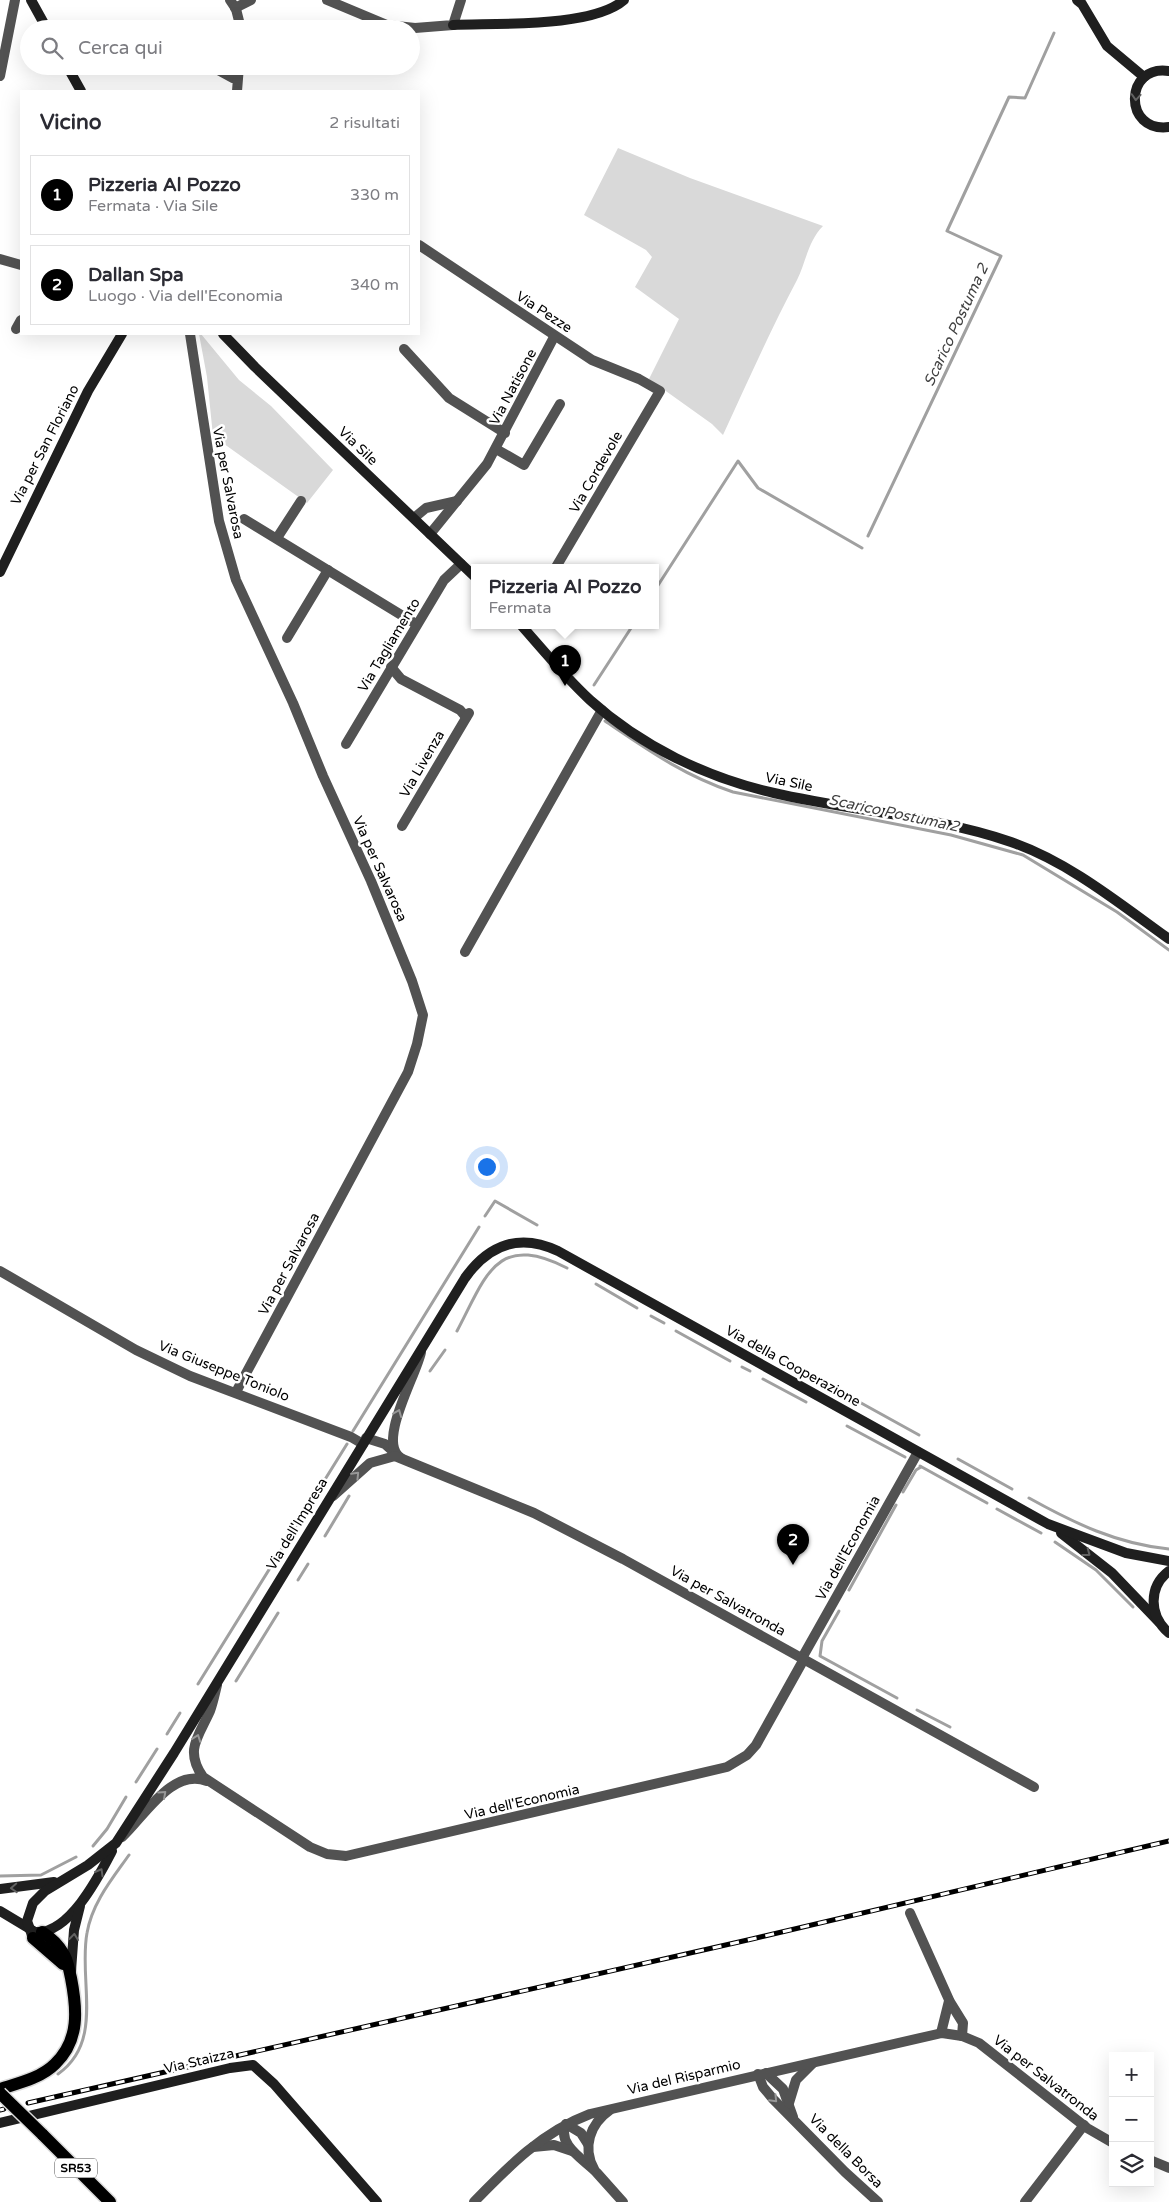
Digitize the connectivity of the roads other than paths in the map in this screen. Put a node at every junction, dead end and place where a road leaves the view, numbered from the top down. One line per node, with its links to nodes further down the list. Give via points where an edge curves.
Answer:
1 (15, 0): 18 (street)
2 (31, 0): 9 (street)
3 (251, 0): 8 (street)
4 (327, 0): 11 (street)
5 (461, 0): 12 (street)
6 (624, 0): 12 (street, via 602,13 571,20)
7 (1077, 0): 19 (street, via 1107,46)
8 (233, 4): 10 (street)
9 (42, 20)
10 (238, 20)
11 (375, 20)
12 (453, 25): 13 (street)
13 (420, 28)
14 (1169, 71): 19 (street, via 1156,71)
15 (72, 75): 21 (street)
16 (228, 75): 20 (street)
17 (238, 75): 22 (street)
18 (0, 76)
19 (1144, 77): 23 (street, one-way to 23, via 1135,93 1138,113 1152,126)
20 (233, 78)
21 (80, 90)
22 (236, 90)
23 (1169, 127)
24 (420, 246): 30 (street, Via Pezze)
25 (0, 259): 26 (street)
26 (20, 265)
27 (121, 335): 45 (street, Via per San Floriano, via 88,391)
28 (190, 335): 59 (street, Via per Salvarosa, via 219,521 236,580 294,702 371,881 423,1014 408,1072)
29 (224, 335): 38 (street, Via Sile)
30 (554, 337): 32 (street, Via Pezze, via 592,360); 34 (street, Via Natisone)
31 (404, 349): 34 (street, via 450,398)
32 (660, 391): 43 (street, Via Cordevole)
33 (560, 404): 35 (street, via 524,465)
34 (505, 433): 35 (street, Via Natisone)
35 (496, 450): 36 (street, Via Natisone)
36 (458, 500): 38 (street, via 426,508); 40 (street, Via Natisone)
37 (301, 501): 41 (street)
38 (414, 518): 40 (street, Via Sile)
39 (244, 519): 41 (street)
40 (430, 534): 42 (street, Via Sile)
41 (277, 538): 44 (street)
42 (460, 564): 46 (street, Via Sile); 47 (street, Via Tagliamento, via 444,580)
43 (558, 564)
44 (328, 570): 47 (street); 49 (street)
45 (0, 572)
46 (471, 574)
47 (416, 624): 50 (street, Via Tagliamento)
48 (525, 629): 51 (street, Via Sile)
49 (287, 638)
50 (391, 667): 52 (street, Via Tagliamento); 53 (street, Via Livenza, via 401,679 468,715)
51 (602, 710): 54 (street, Via Sile, via 672,756 747,786 958,828 1024,847 1078,877); 55 (street)
52 (346, 744)
53 (402, 826)
54 (1169, 939)
55 (464, 952)
56 (521, 1242): 58 (street, Via dell'Impresa, via 493,1250 475,1265); 61 (street, Via della Cooperazione, via 558,1251)
57 (0, 1271): 59 (street, Via Giuseppe Toniolo, via 136,1350 190,1376)
58 (421, 1351): 60 (street, Via dell'Impresa); 62 (street, one-way to 58, via 394,1425)
59 (236, 1392): 60 (street, Via Giuseppe Toniolo)
60 (364, 1441): 62 (street, Via per Salvatronda, via 377,1452); 63 (street, Via dell'Impresa)
61 (918, 1452): 64 (street, Via della Cooperazione); 70 (street, Via dell'Economia)
62 (395, 1456): 63 (street, one-way to 62, via 370,1463); 70 (street, Via per Salvatronda, via 552,1521)
63 (328, 1500): 71 (street, Via dell'Impresa)
64 (1048, 1524): 65 (street, Via della Cooperazione, via 1120,1551); 67 (street, Via della Cooperazione, one-way to 67, via 1112,1573)
65 (1169, 1561)
66 (1169, 1571): 67 (street, via 1157,1584 1153,1596)
67 (1160, 1624): 68 (street, Via della Cooperazione); 69 (street)
68 (1169, 1633)
69 (1169, 1642)
70 (803, 1659): 72 (street, Via dell'Economia, via 756,1745 747,1755 727,1767 360,1853 338,1856 321,1852); 73 (street, Via per Salvatronda)
71 (219, 1679): 72 (street, Via dell'Economia, one-way to 71, via 196,1763 194,1745 210,1711); 74 (street, Via dell'Impresa)
72 (208, 1781): 74 (street, one-way to 72, via 175,1785 192,1780)
73 (1034, 1787)
74 (116, 1842): 75 (street, Via dell'Impresa, via 96,1860); 77 (street, Via dell'Impresa, one-way to 74)
75 (63, 1880): 76 (street, one-way to 76); 82 (street, Via dell'Impresa, via 36,1898 28,1914)
76 (0, 1888)
77 (83, 1901): 82 (street, Via dell'Impresa, via 64,1921); 83 (street, Via dell'Impresa, one-way to 77, via 74,1930)
78 (0, 1905): 82 (street)
79 (0, 1911): 82 (street)
80 (910, 1913): 84 (street)
81 (0, 1916): 82 (street)
82 (33, 1930): 83 (main road)
83 (71, 1976): 90 (main road, via 76,2014 75,2029 67,2049 56,2063 40,2074)
84 (948, 1998): 85 (street); 87 (street, via 963,2023)
85 (941, 2033): 86 (street, Via per Salvatronda); 87 (street, Via per Salvatronda)
86 (928, 2035): 88 (street, Via del Risparmio)
87 (962, 2036): 97 (street, Via per Salvatronda, via 984,2046)
88 (818, 2060): 89 (street, Via del Risparmio); 92 (street, via 796,2080)
89 (762, 2074): 92 (street, Via della Borsa, via 780,2084); 93 (street, Via del Risparmio); 94 (street, Via della Borsa, one-way to 94, via 771,2097)
90 (0, 2089)
91 (0, 2093): 105 (main road, SR53, bridge)
92 (788, 2104): 94 (street, Via della Borsa)
93 (613, 2108): 96 (street, Via del Risparmio); 99 (street, via 594,2125)
94 (795, 2119): 109 (street, Via della Borsa, via 844,2172)
95 (0, 2122): 106 (street, Via Staizza, via 253,2065)
96 (566, 2124): 99 (street, via 581,2133); 100 (street, Via del Risparmio); 101 (street, via 566,2138)
97 (1084, 2125): 98 (street, Via per Salvatronda); 110 (street)
98 (1111, 2142)
99 (588, 2144): 104 (street, via 590,2161)
100 (530, 2148): 101 (street, via 554,2144); 107 (street, Via del Risparmio)
101 (574, 2152): 104 (street)
102 (1154, 2162): 103 (street)
103 (1169, 2168)
104 (596, 2172): 108 (street)
105 (110, 2202)
106 (378, 2202)
107 (474, 2202)
108 (622, 2202)
109 (878, 2202)
110 (1025, 2202)

